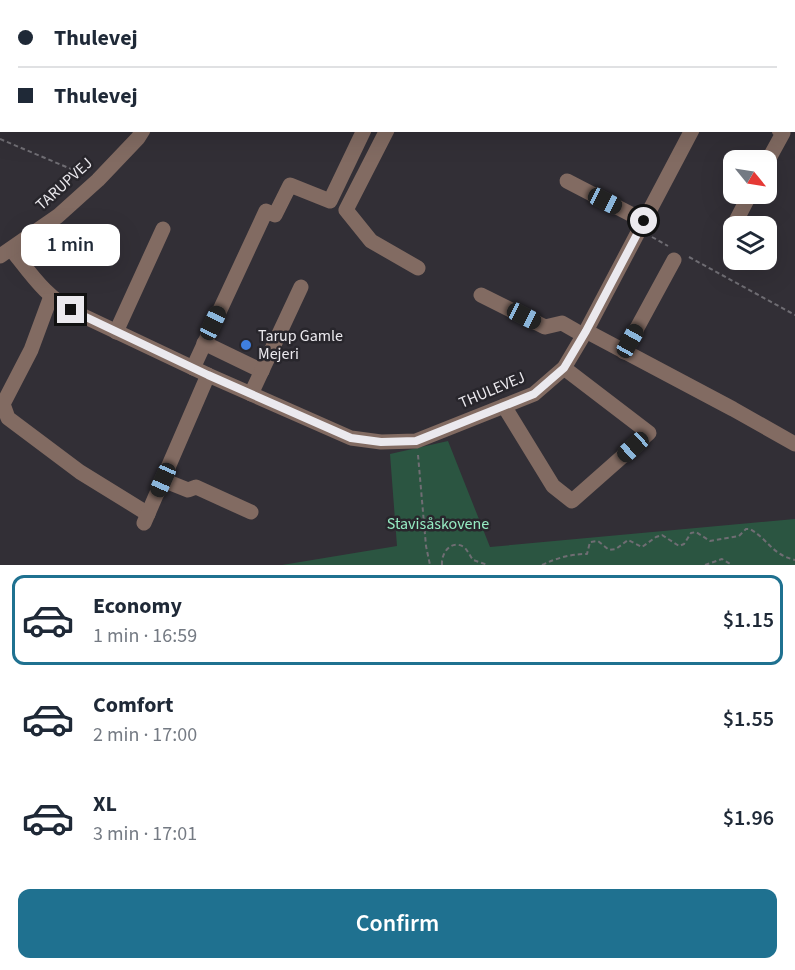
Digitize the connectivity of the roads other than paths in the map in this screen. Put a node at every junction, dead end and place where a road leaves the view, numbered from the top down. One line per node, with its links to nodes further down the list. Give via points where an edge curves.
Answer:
1 (142, 132): 10 (street, TARUPVEJ, via 58,216)
2 (363, 132): 18 (street, via 330,201 290,184 275,215 266,211)
3 (386, 132): 12 (street, via 346,210 371,241)
4 (691, 132): 8 (street, THULEVEJ)
5 (786, 135): 6 (street)
6 (776, 150)
7 (567, 181): 8 (street)
8 (641, 226): 17 (street, THULEVEJ)
9 (163, 229): 16 (street)
10 (6, 252): 15 (street, THULEVEJ)
11 (676, 254): 19 (street)
12 (418, 268)
13 (301, 287): 22 (street)
14 (481, 295): 17 (street, via 545,327 562,323)
15 (51, 296): 16 (street, THULEVEJ); 27 (street, via 31,350 3,404 8,418 146,519)
16 (116, 332): 20 (street, THULEVEJ)
17 (585, 333): 19 (street); 21 (street, THULEVEJ)
18 (204, 343): 20 (street); 22 (street)
19 (624, 352): 26 (street)
20 (193, 368): 23 (street, THULEVEJ)
21 (564, 368): 25 (street, THULEVEJ, via 534,394); 25 (street, via 649,433 572,501 553,486)
22 (262, 370): 24 (street)
23 (208, 375): 24 (street, THULEVEJ); 27 (street)
24 (251, 394): 25 (street, THULEVEJ, via 351,438 381,442 416,441)
25 (504, 406)
26 (795, 444)
27 (163, 480): 28 (street, via 188,490 196,487)
28 (251, 512)

